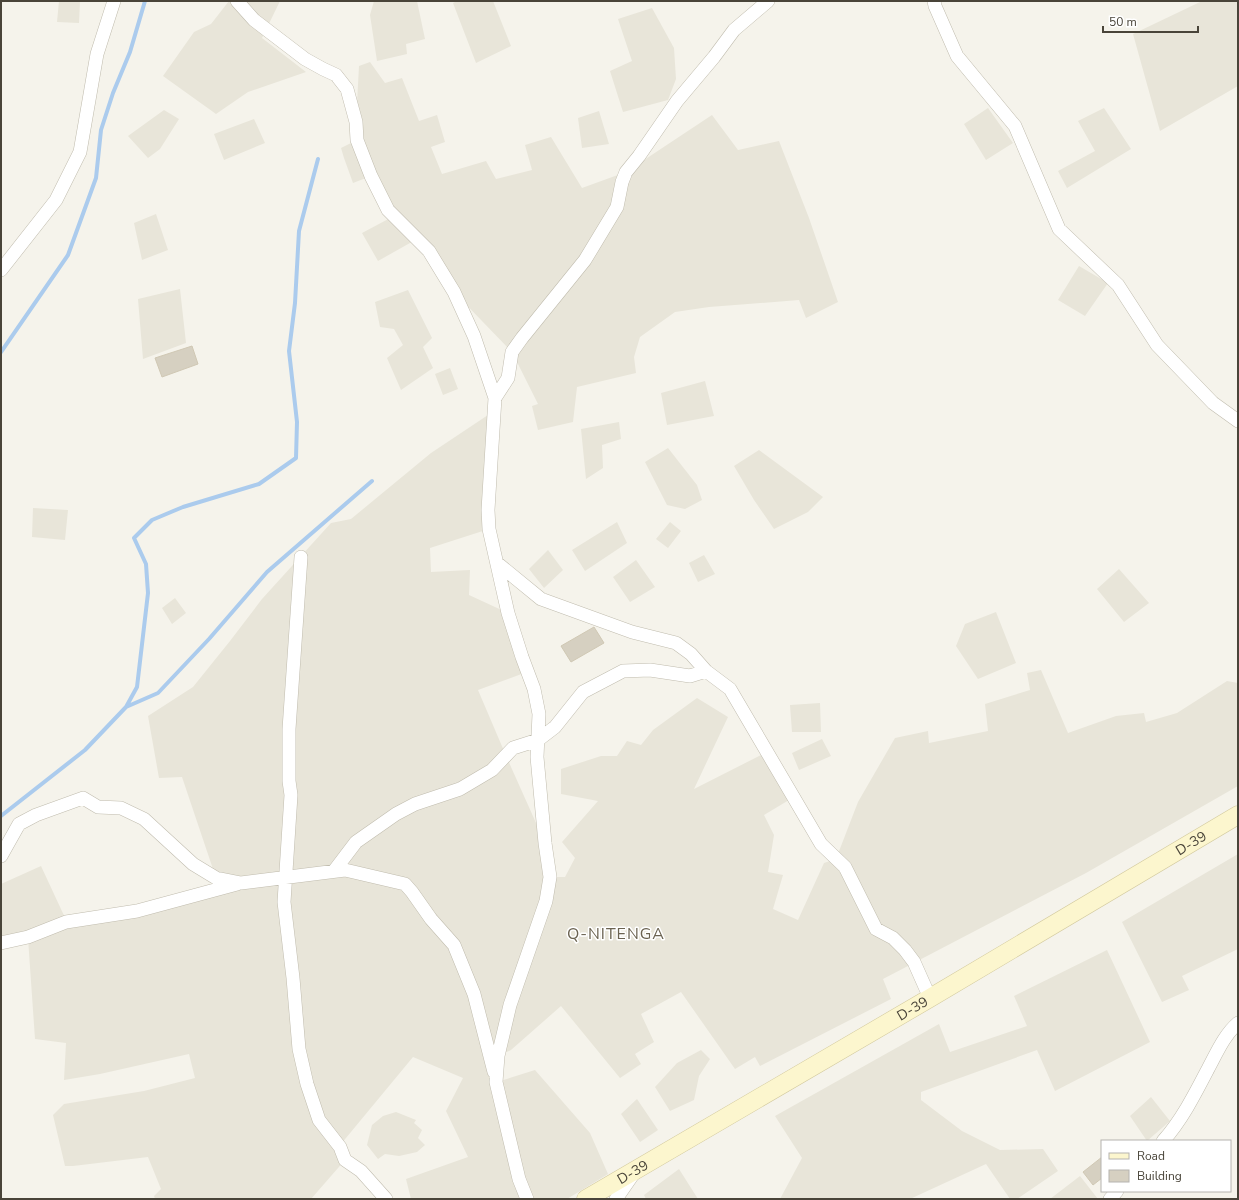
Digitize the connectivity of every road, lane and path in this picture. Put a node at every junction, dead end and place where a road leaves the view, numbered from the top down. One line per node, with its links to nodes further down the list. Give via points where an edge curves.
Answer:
1 (114, 1): 5 (street, via 97,54 80,152 56,200)
2 (237, 1): 6 (street, via 254,20 305,59 323,70 336,74 347,89 356,122 357,140 371,176 388,210 429,252 454,292 474,336)
3 (768, 1): 6 (street, via 734,30 677,101 626,172 617,207 585,260 512,352 508,378)
4 (934, 1): 7 (street, via 957,56 1015,126 1059,229 1118,285 1157,345 1213,403)
5 (1, 270)
6 (495, 398): 9 (street, via 488,510 489,529)
7 (1238, 421)
8 (301, 557): 15 (street, via 290,729 291,795)
9 (497, 563): 10 (street, via 541,599 632,632 676,643 691,654); 11 (street, via 508,613 534,689 539,714)
10 (706, 672): 11 (street, via 690,676 650,670 623,671 583,692 555,727); 18 (street, via 730,689 821,844 845,867 876,929 893,938 906,950)
11 (538, 740): 14 (street, via 513,748 492,770 460,789 415,804 396,814 356,842); 20 (street, via 537,757 550,877 546,901 510,1005 498,1056)
12 (1238, 815): 18 (main road, D-39)
13 (1, 856): 16 (street, via 19,824 83,798 98,807 121,808 144,819 192,864 216,878)
14 (334, 871): 15 (street); 20 (street, via 345,870 404,884 454,945 474,994)
15 (286, 877): 16 (street); 23 (street, via 284,902 299,1049 319,1120 340,1147 345,1160 361,1170)
16 (241, 882): 17 (street, via 136,912 66,922 28,937)
17 (1, 943)
18 (930, 998): 22 (main road, D-39)
19 (1238, 1023): 21 (street, via 1220,1047 1194,1096)
20 (496, 1082): 24 (street, via 519,1179)
21 (1164, 1140)
22 (638, 1169): 25 (main road, D-39); 26 (street)
23 (386, 1199)
24 (527, 1199)
25 (586, 1199)
26 (616, 1199)

